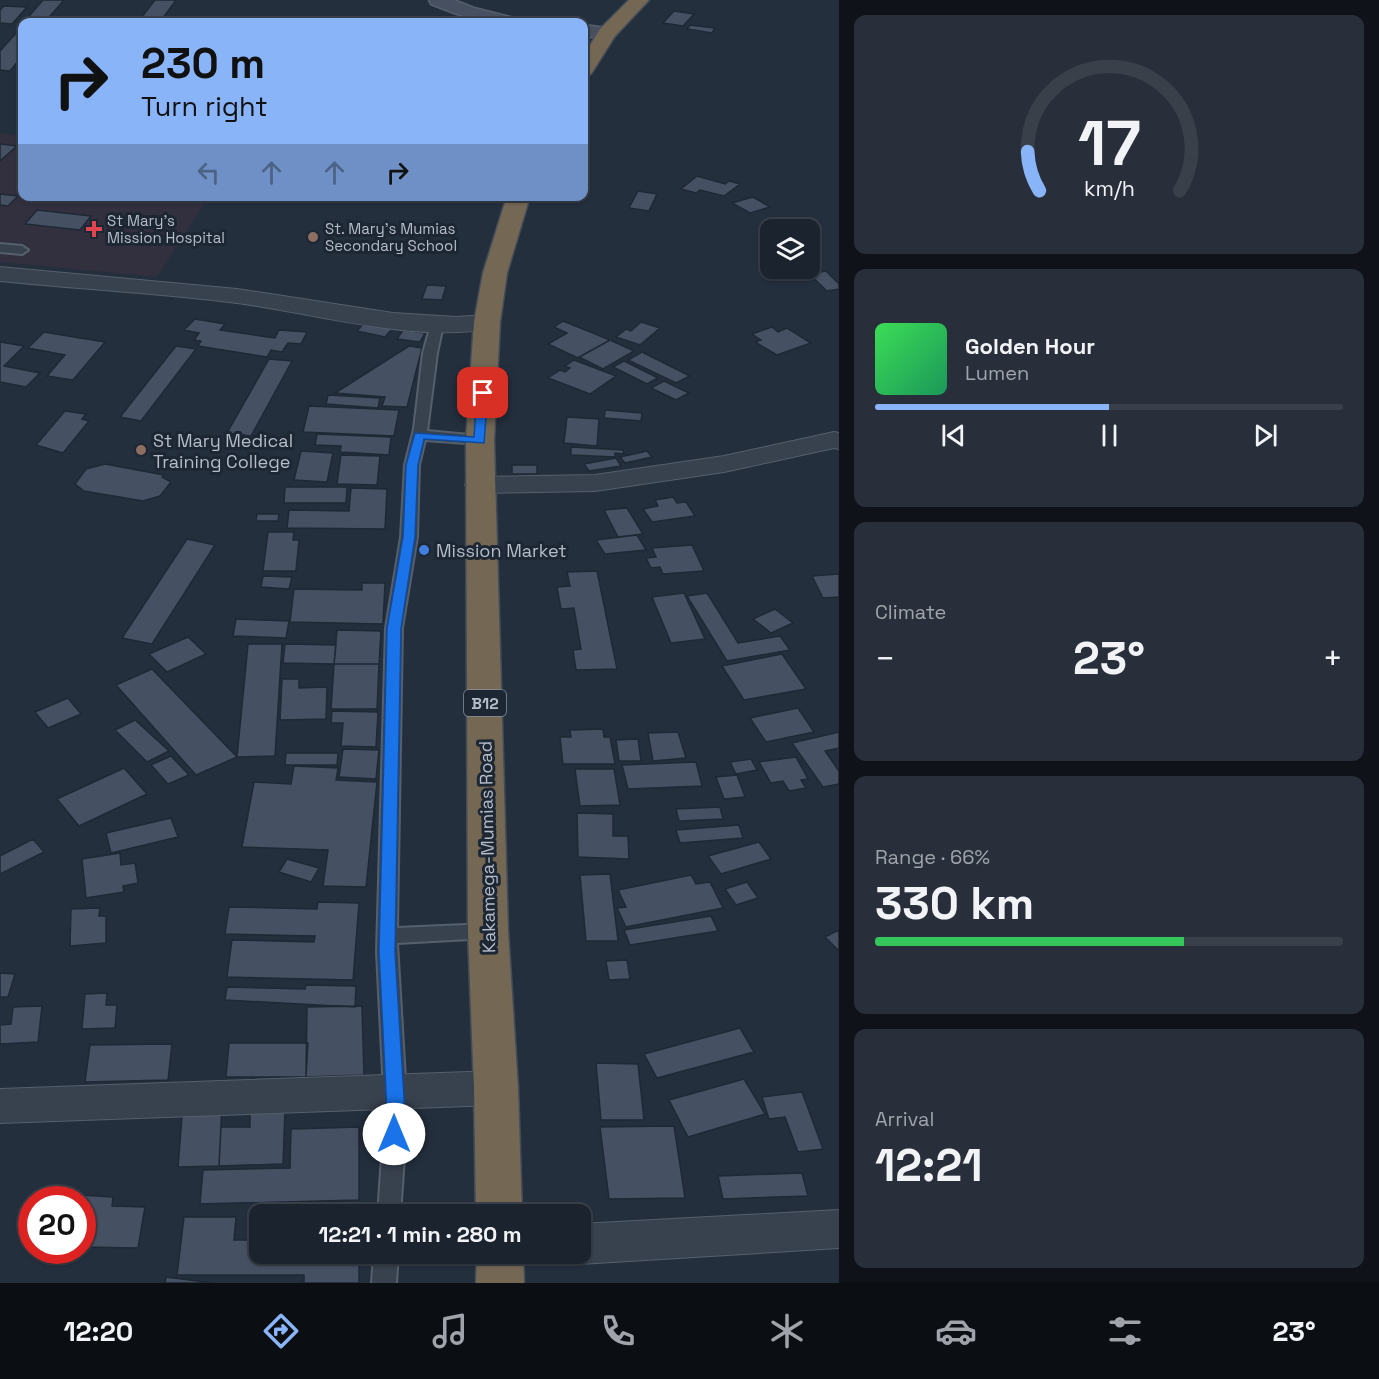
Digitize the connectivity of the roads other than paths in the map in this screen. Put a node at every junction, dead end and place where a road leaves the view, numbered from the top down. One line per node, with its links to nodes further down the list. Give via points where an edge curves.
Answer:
1 (438, 0): 3 (street)
2 (640, 0): 5 (highway)
3 (491, 18)
4 (588, 31): 5 (street)
5 (607, 33): 6 (highway)
6 (589, 48)
7 (517, 201): 11 (highway, Kakamega-Mumias Road / B12, via 495,273)
8 (0, 248): 9 (lane)
9 (22, 250)
10 (0, 274): 12 (street, via 237,296)
11 (487, 322): 12 (street); 15 (highway, Kakamega-Mumias Road / B12)
12 (437, 325): 13 (lane)
13 (419, 435): 15 (lane); 18 (lane, via 412,465 409,537 394,628)
14 (837, 440): 16 (street, via 724,464 595,483)
15 (480, 441): 16 (highway, Kakamega-Mumias Road / B12)
16 (480, 485): 17 (highway, Kakamega-Mumias Road / B12)
17 (488, 931): 18 (lane); 19 (highway, Kakamega-Mumias Road / B12)
18 (388, 936): 20 (lane)
19 (496, 1088): 20 (street); 23 (highway, Kakamega-Mumias Road / B12)
20 (393, 1092): 21 (street); 22 (lane, via 396,1113)
21 (0, 1106)
22 (389, 1204)
23 (499, 1204)
24 (839, 1228): 25 (street)
25 (591, 1243)
26 (385, 1264): 28 (lane)
27 (500, 1264): 29 (highway)
28 (384, 1283)
29 (500, 1283)

